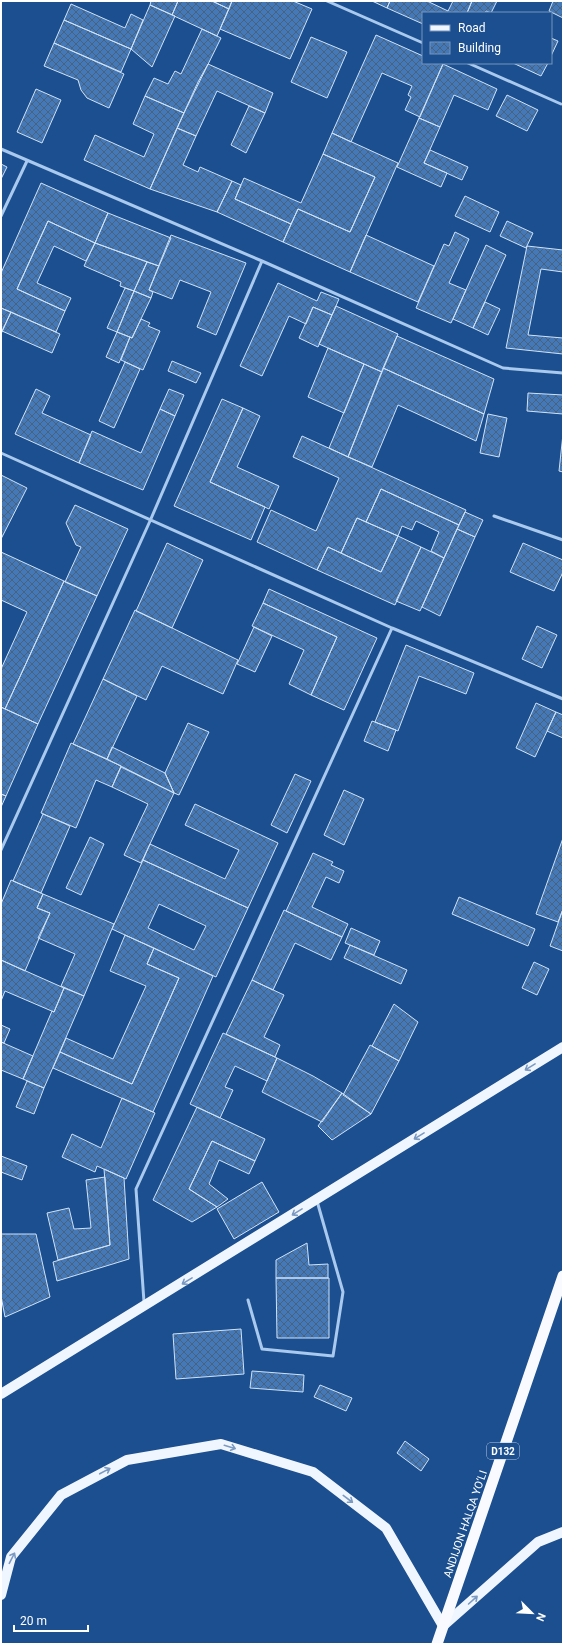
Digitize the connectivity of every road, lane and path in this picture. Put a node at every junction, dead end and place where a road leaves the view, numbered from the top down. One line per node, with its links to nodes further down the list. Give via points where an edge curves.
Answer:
1 (327, 1): 2 (lane)
2 (422, 43)
3 (470, 64): 4 (lane)
4 (561, 104)
5 (1, 149): 6 (lane)
6 (26, 161): 7 (lane); 8 (lane)
7 (1, 216)
8 (262, 261): 9 (lane, via 503,368); 12 (lane)
9 (563, 373)
10 (1, 453): 12 (lane)
11 (494, 516): 13 (lane)
12 (150, 521): 14 (lane); 16 (lane)
13 (563, 540)
14 (392, 628): 15 (lane); 21 (lane, via 136,1189)
15 (563, 699)
16 (1, 850)
17 (563, 1047): 18 (main road, one-way to 18)
18 (317, 1200): 20 (lane, via 343,1292 333,1356 262,1349); 21 (main road, one-way to 21)
19 (563, 1276): 25 (highway, ANDIJON HALQA YO‘LI / D132)
20 (248, 1300)
21 (144, 1307): 22 (main road)
22 (1, 1394)
23 (563, 1532): 25 (main road, one-way to 23, via 538,1542)
24 (1, 1595): 25 (main road, one-way to 25, via 11,1557 61,1495 127,1460 221,1444 313,1472 386,1528)
25 (443, 1626): 26 (highway, ANDIJON HALQA YO‘LI / D132)
26 (437, 1644)

